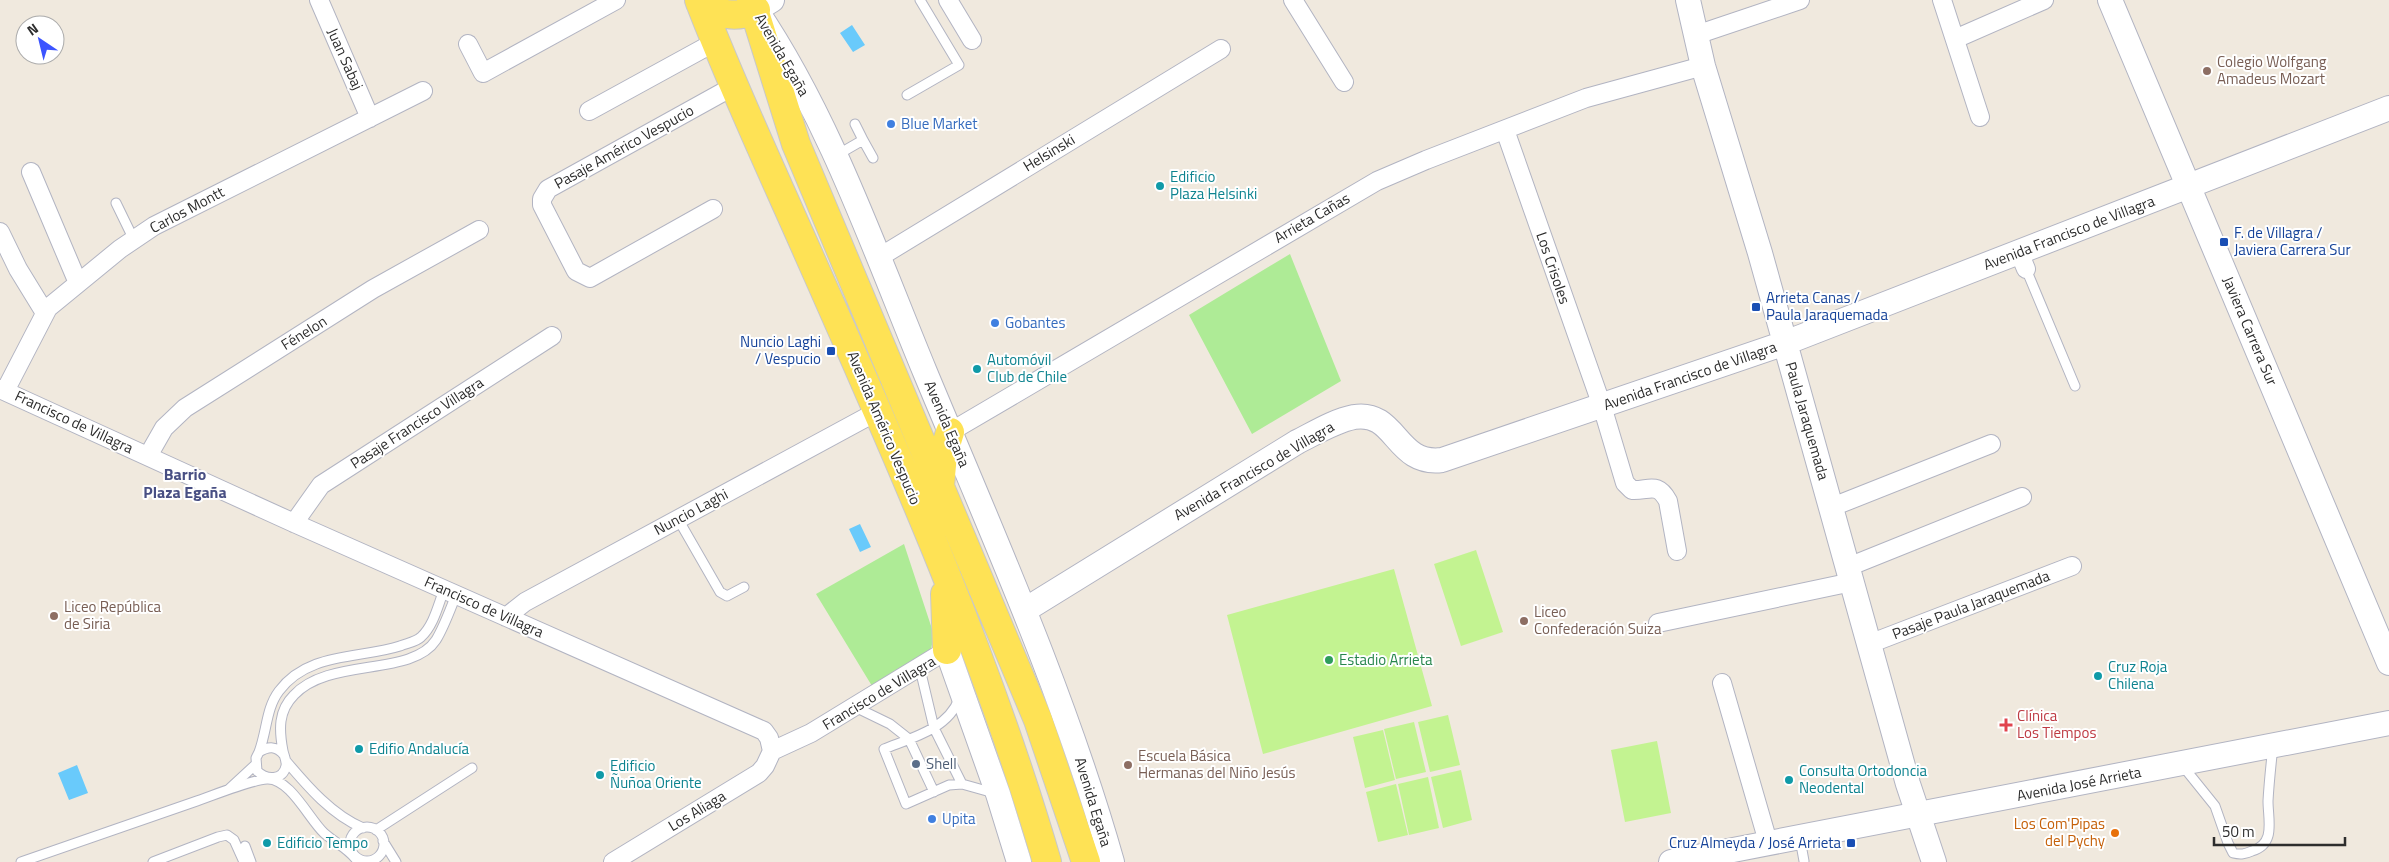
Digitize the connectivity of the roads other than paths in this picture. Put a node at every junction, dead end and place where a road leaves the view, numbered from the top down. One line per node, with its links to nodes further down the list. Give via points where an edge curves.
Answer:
1 (319, 0): 27 (street, Juan Sabaj)
2 (616, 0): 17 (street, via 483,73)
3 (920, 0): 23 (lane, via 959,65)
4 (948, 0): 15 (street)
5 (1293, 0): 20 (street)
6 (1688, 0): 13 (street, Paula Jaraquemada)
7 (1800, 0): 13 (street)
8 (1942, 0): 14 (street)
9 (2044, 0): 14 (street)
10 (2110, 0): 34 (street, Javiera Carrera Sur)
11 (699, 1): 12 (main road, via 726,15 742,14); 16 (main road, Avenida Américo Vespucio)
12 (760, 3): 31 (street, Avenida Egaña); 53 (main road, Avenida Américo Vespucio, via 796,144)
13 (1696, 35): 19 (street, Paula Jaraquemada)
14 (1955, 39): 26 (street)
15 (972, 40)
16 (715, 42): 21 (main road, Avenida Américo Vespucio); 25 (street)
17 (468, 44)
18 (1221, 48): 40 (street, Helsinski)
19 (1703, 66): 29 (street, Arrieta Cañas, via 1616,88); 45 (street, Paula Jaraquemada)
20 (1344, 82)
21 (734, 86): 36 (street, Pasaje Américo Vespucio, via 548,190 542,199 542,205 576,271 590,278); 49 (main road, Avenida Américo Vespucio)
22 (423, 91): 27 (street, Carlos Montt)
23 (907, 95)
24 (2389, 108): 34 (street, Avenida Francisco de Villagra)
25 (589, 111)
26 (1980, 117)
27 (370, 118): 39 (street, Carlos Montt, via 154,226)
28 (855, 124): 30 (lane)
29 (1505, 130): 48 (street, Los Crisoles); 50 (street, Arrieta Cañas, via 1401,170 1360,190)
30 (863, 140): 31 (lane); 32 (lane)
31 (834, 156): 40 (street, Avenida Egaña)
32 (873, 158)
33 (31, 172): 42 (street)
34 (2189, 186): 41 (street, Avenida Francisco de Villagra); 69 (street, Javiera Carrera Sur)
35 (116, 203): 39 (lane)
36 (713, 209)
37 (478, 230): 52 (street, Fénelon, via 373,289 185,408 164,428)
38 (0, 232): 43 (street)
39 (134, 240): 42 (street, Carlos Montt)
40 (878, 258): 50 (street, Avenida Egaña)
41 (2023, 261): 45 (street, Avenida Francisco de Villagra); 46 (lane)
42 (78, 283): 43 (street, Carlos Montt)
43 (45, 313): 47 (street, Carlos Montt)
44 (552, 336): 57 (street, Pasaje Francisco Villagra, via 321,485)
45 (1785, 343): 48 (street, Avenida Francisco de Villagra); 55 (street, Paula Jaraquemada)
46 (2075, 386)
47 (2, 390): 52 (street, Francisco de Villagra)
48 (1602, 406): 58 (street, Los Crisoles, via 1625,483 1632,490 1655,488 1668,501); 64 (street, Avenida Francisco de Villagra, via 1433,461 1414,456 1390,430 1374,419 1356,417 1343,420 1297,442)
49 (878, 411): 56 (street, Nuncio Laghi); 60 (main road, Avenida Américo Vespucio)
50 (950, 432): 53 (main road, via 943,455); 64 (street, Avenida Egaña)
51 (1991, 444): 55 (street)
52 (148, 456): 57 (street, Francisco de Villagra)
53 (940, 487): 107 (main road, Avenida Américo Vespucio, via 1038,720)
54 (2022, 497): 61 (street)
55 (1832, 507): 61 (street, Paula Jaraquemada)
56 (678, 519): 62 (lane, via 720,592 727,596); 65 (street, Nuncio Laghi, via 525,602)
57 (294, 523): 63 (street, Francisco de Villagra)
58 (1677, 551)
59 (2072, 566): 67 (street, Pasaje Paula Jaraquemada)
60 (944, 573): 68 (main road); 88 (main road, Avenida Américo Vespucio, via 976,652)
61 (1850, 574): 66 (street); 67 (street, Paula Jaraquemada)
62 (744, 587)
63 (450, 592): 65 (street, Francisco de Villagra); 79 (lane, via 420,639 386,650 317,662 298,672 278,692 267,716); 80 (lane, via 435,641 424,652 408,659 328,674 298,690 289,700 280,720)
64 (1024, 610): 108 (street, Avenida Egaña, via 1070,729)
65 (506, 617): 78 (street, Francisco de Villagra, via 764,731)
66 (1658, 623)
67 (1869, 644): 89 (street, Paula Jaraquemada)
68 (948, 650): 70 (street, Francisco de Villagra); 72 (street, Avenida Américo Vespucio)
69 (2389, 663)
70 (920, 669): 73 (street, Francisco de Villagra); 75 (lane)
71 (1722, 683): 94 (street)
72 (961, 691): 75 (lane, via 954,711); 88 (street, Avenida Américo Vespucio)
73 (855, 707): 76 (lane, via 890,724); 78 (street, Francisco de Villagra)
74 (2389, 723): 77 (street, Avenida José Arrieta)
75 (934, 728): 76 (lane); 85 (lane)
76 (909, 739): 87 (lane); 87 (lane, via 884,749 906,804)
77 (2273, 746): 82 (street, Avenida José Arrieta); 82 (lane, via 2269,835 2259,849 2241,855 2234,853 2228,843 2215,806)
78 (772, 751): 104 (street, Los Aliaga, via 759,773)
79 (259, 752): 80 (lane, via 272,747); 81 (lane)
80 (285, 758): 84 (lane, via 282,774); 90 (lane, via 338,814)
81 (255, 765): 84 (lane, via 257,771); 86 (lane)
82 (2182, 765): 89 (street, Avenida José Arrieta)
83 (472, 768): 91 (lane)
84 (268, 779): 86 (lane); 96 (lane, via 285,786 321,830)
85 (962, 784): 87 (lane, via 949,785); 88 (lane)
86 (227, 791): 98 (lane)
87 (934, 792)
88 (1012, 798): 105 (street, Avenida Américo Vespucio); 106 (main road, Avenida Américo Vespucio)
89 (1917, 814): 92 (street, Avenida José Arrieta); 110 (street, Paula Jaraquemada)
90 (363, 828): 91 (lane); 96 (lane, via 352,835 350,847)
91 (376, 830): 93 (lane)
92 (1799, 836): 94 (street, Avenida José Arrieta); 97 (lane)
93 (383, 840): 96 (lane, via 381,853 376,858 363,860); 103 (lane)
94 (1768, 842): 109 (street, Avenida José Arrieta)
95 (245, 846): 101 (lane)
96 (353, 853): 102 (lane)
97 (1804, 861)
98 (21, 862)
99 (153, 862): 100 (lane, via 228,836 234,840)
100 (244, 862)
101 (251, 862)
102 (358, 862)
103 (396, 862)
104 (613, 862)
105 (1018, 862)
106 (1047, 862)
107 (1086, 862)
108 (1112, 862)
109 (1671, 862)
110 (1934, 862)

